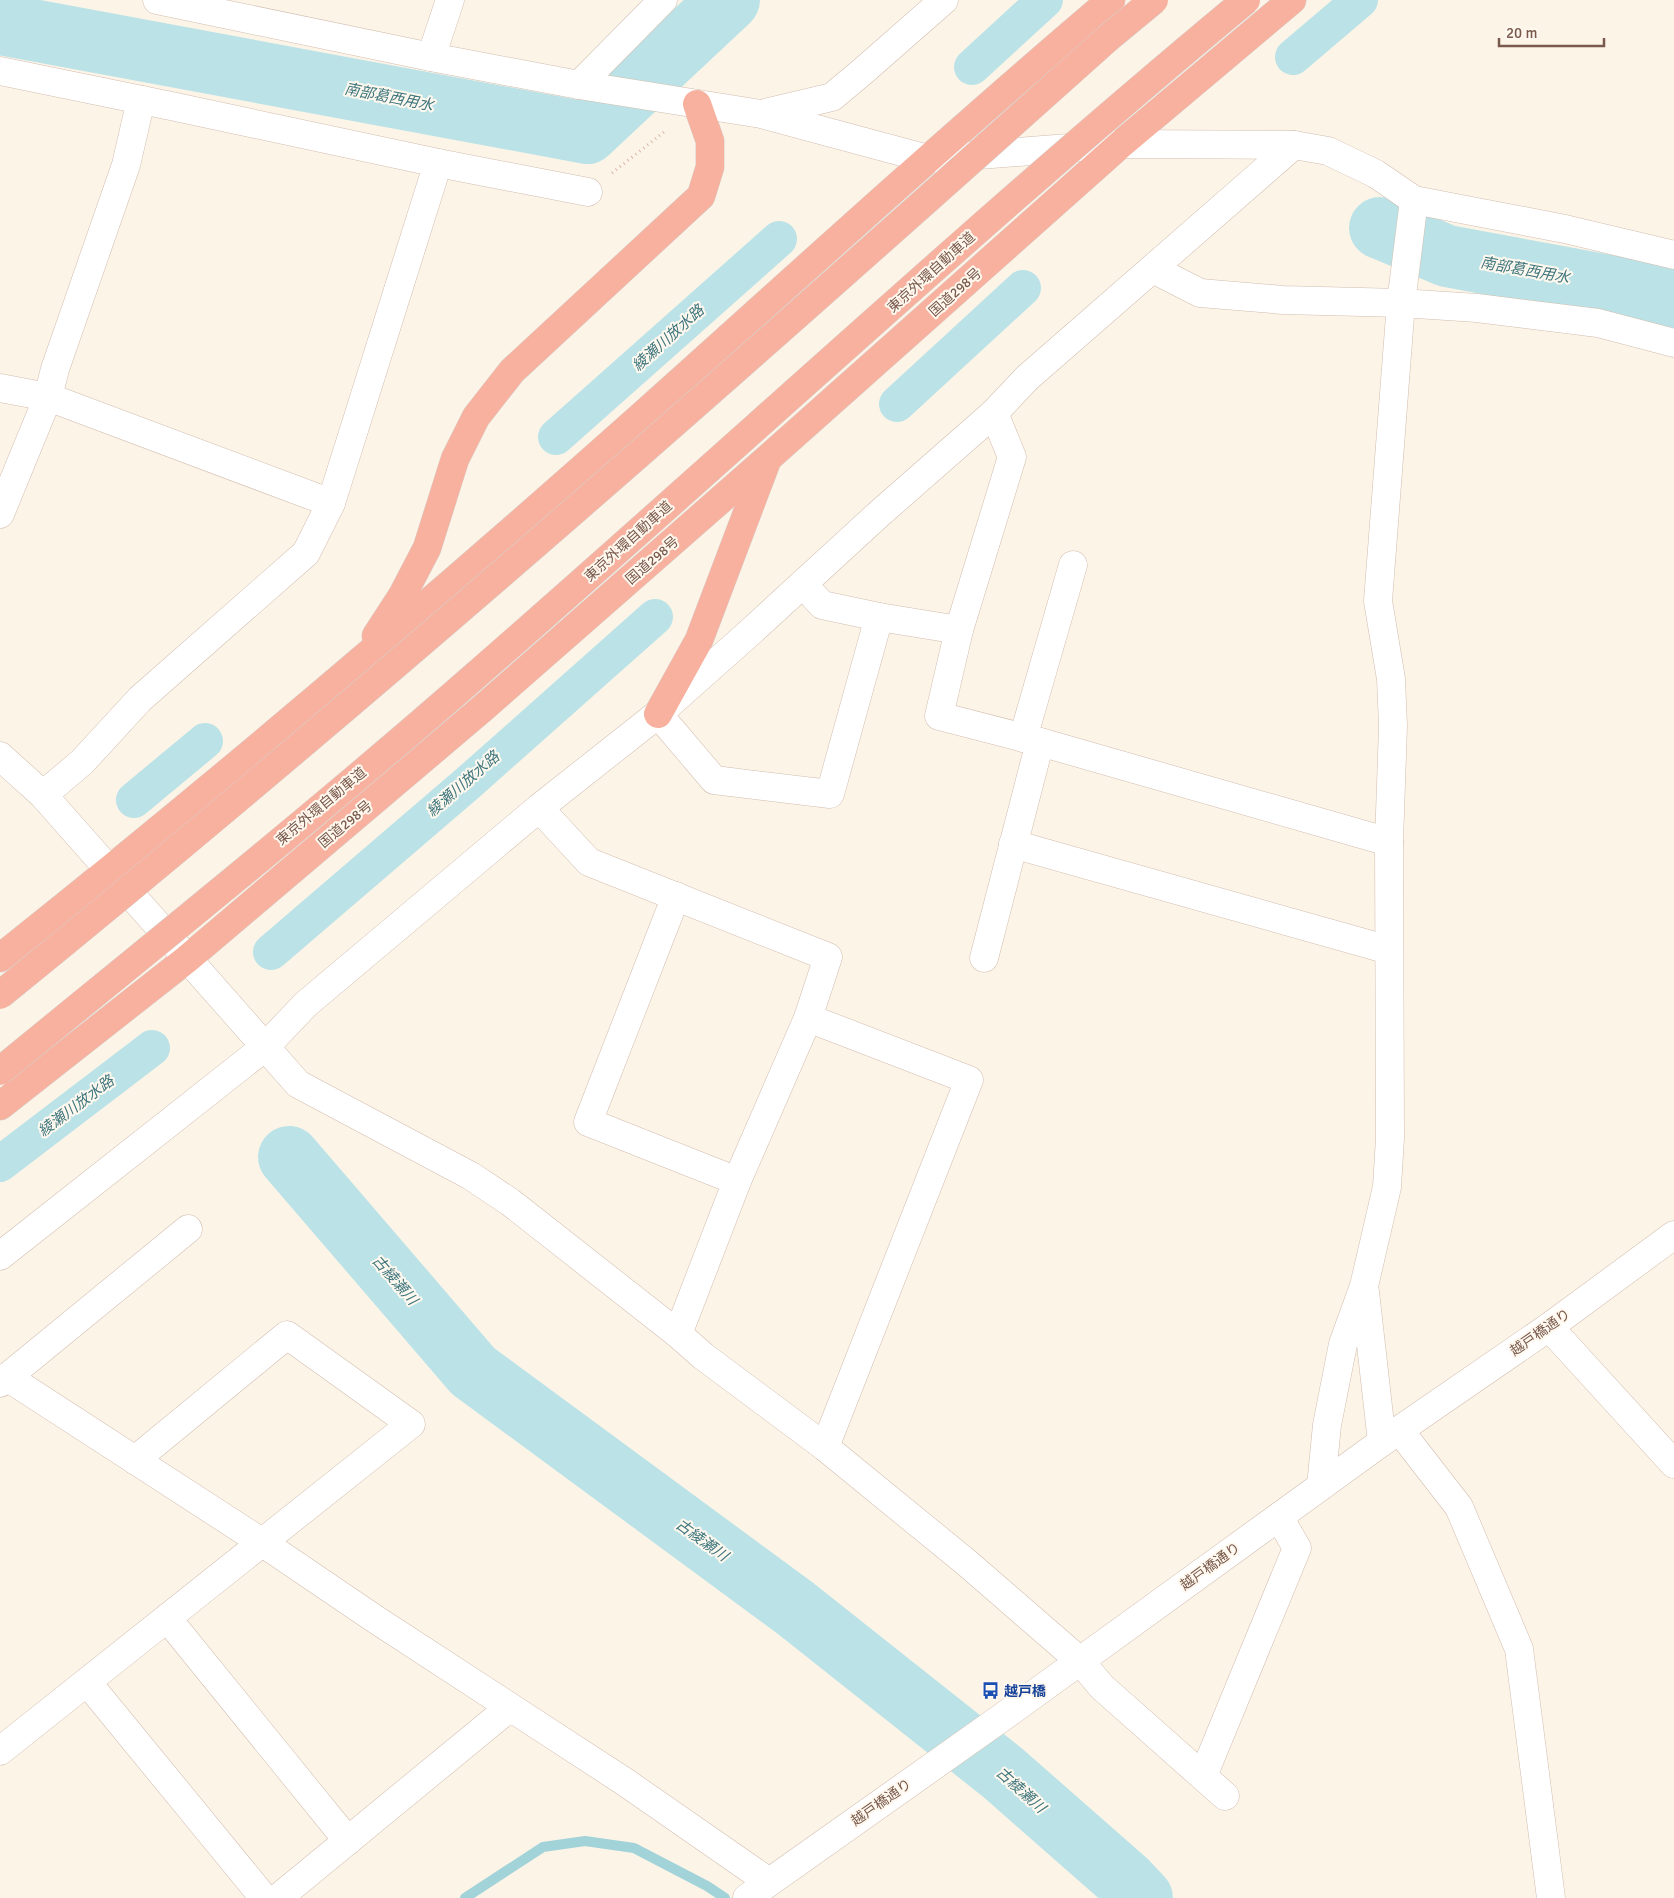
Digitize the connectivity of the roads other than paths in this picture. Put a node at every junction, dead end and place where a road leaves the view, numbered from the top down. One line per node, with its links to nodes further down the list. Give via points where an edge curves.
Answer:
1 (157, 0): 9 (street)
2 (450, 0): 9 (street)
3 (663, 0): 11 (street)
4 (944, 0): 14 (street, via 832,97)
5 (1111, 0): 17 (highway)
6 (1154, 0): 49 (highway, bridge, via 566,519 191,839)
7 (1246, 0): 52 (highway, 東京外環自動車道, bridge, via 1022,191 473,678 222,890)
8 (1292, 0): 15 (highway, 国道298号)
9 (431, 57): 11 (street)
10 (0, 72): 12 (street)
11 (579, 85): 13 (street)
12 (141, 100): 18 (street); 26 (street, via 126,165)
13 (688, 102): 14 (street); 35 (highway, via 710,141 710,167 701,196 512,371 476,417 455,459 427,548 402,596)
14 (761, 114): 17 (street)
15 (1121, 144): 16 (street); 17 (street); 28 (highway, 国道298号)
16 (1294, 145): 20 (street, via 1328,151 1376,174); 22 (street)
17 (928, 159): 35 (highway)
18 (438, 163): 19 (street); 29 (street)
19 (588, 192)
20 (1414, 200): 21 (street, via 1565,229); 23 (street)
21 (1674, 255)
22 (1153, 269): 23 (street, via 1200,293 1283,300); 27 (street, via 1027,378)
23 (1400, 303): 24 (street, via 1477,308 1598,323); 41 (street, via 1378,601 1392,716)
24 (1674, 343)
25 (0, 388): 26 (street)
26 (48, 397): 29 (street); 30 (street)
27 (994, 413): 32 (street); 34 (street, via 1012,456)
28 (767, 459): 36 (highway, via 699,640); 48 (highway, 国道298号)
29 (331, 503): 39 (street, via 306,553 140,699 82,762)
30 (0, 514)
31 (1073, 565): 37 (street)
32 (803, 584): 33 (street, via 822,605); 36 (street)
33 (879, 617): 34 (street); 36 (street, via 830,794 714,780)
34 (959, 630): 37 (street, via 938,716)
35 (359, 662): 43 (highway)
36 (658, 714): 40 (street)
37 (1031, 740): 41 (street); 42 (street)
38 (0, 756): 39 (street)
39 (43, 795): 43 (street)
40 (539, 808): 44 (street, via 589,862); 51 (street, via 306,1004)
41 (1389, 842): 45 (street)
42 (1013, 844): 45 (street); 47 (street)
43 (109, 871): 46 (highway); 48 (street)
44 (676, 896): 50 (street, via 828,957); 54 (street, via 588,1122)
45 (1389, 950): 58 (street, via 1390,1138 1387,1187)
46 (0, 958)
47 (984, 958)
48 (187, 959): 51 (street); 53 (highway, 国道298号)
49 (0, 995)
50 (808, 1018): 54 (street); 63 (street, via 969,1080)
51 (265, 1047): 57 (street); 60 (street, via 298,1084 472,1176 510,1202)
52 (0, 1071)
53 (0, 1106)
54 (737, 1180): 60 (street)
55 (188, 1229): 61 (street)
56 (1674, 1236): 59 (street, 越戸橋通り)
57 (0, 1256)
58 (1364, 1286): 62 (street); 66 (street, via 1343,1344 1327,1425)
59 (1548, 1327): 62 (street, 越戸橋通り); 65 (street)
60 (678, 1334): 63 (street)
61 (4, 1380): 64 (street)
62 (1391, 1436): 66 (street, 越戸橋通り); 81 (street, via 1459,1507 1519,1649)
63 (825, 1447): 70 (street)
64 (135, 1460): 68 (street); 68 (street, via 287,1335 411,1424)
65 (1674, 1464)
66 (1321, 1486): 67 (street, 越戸橋通り)
67 (1279, 1516): 70 (street, 越戸橋通り); 74 (street, via 1297,1548)
68 (263, 1543): 69 (street); 72 (street)
69 (167, 1618): 71 (street); 76 (street)
70 (1080, 1661): 74 (street, via 1102,1687); 77 (street, 越戸橋通り)
71 (87, 1682): 73 (street); 78 (street)
72 (509, 1708): 76 (street); 77 (street, via 625,1782)
73 (0, 1751)
74 (1203, 1776): 75 (street)
75 (1225, 1796)
76 (348, 1842): 79 (street)
77 (770, 1882): 80 (street, 越戸橋通り)
78 (264, 1898)
79 (278, 1898)
80 (747, 1898)
81 (1551, 1898)

